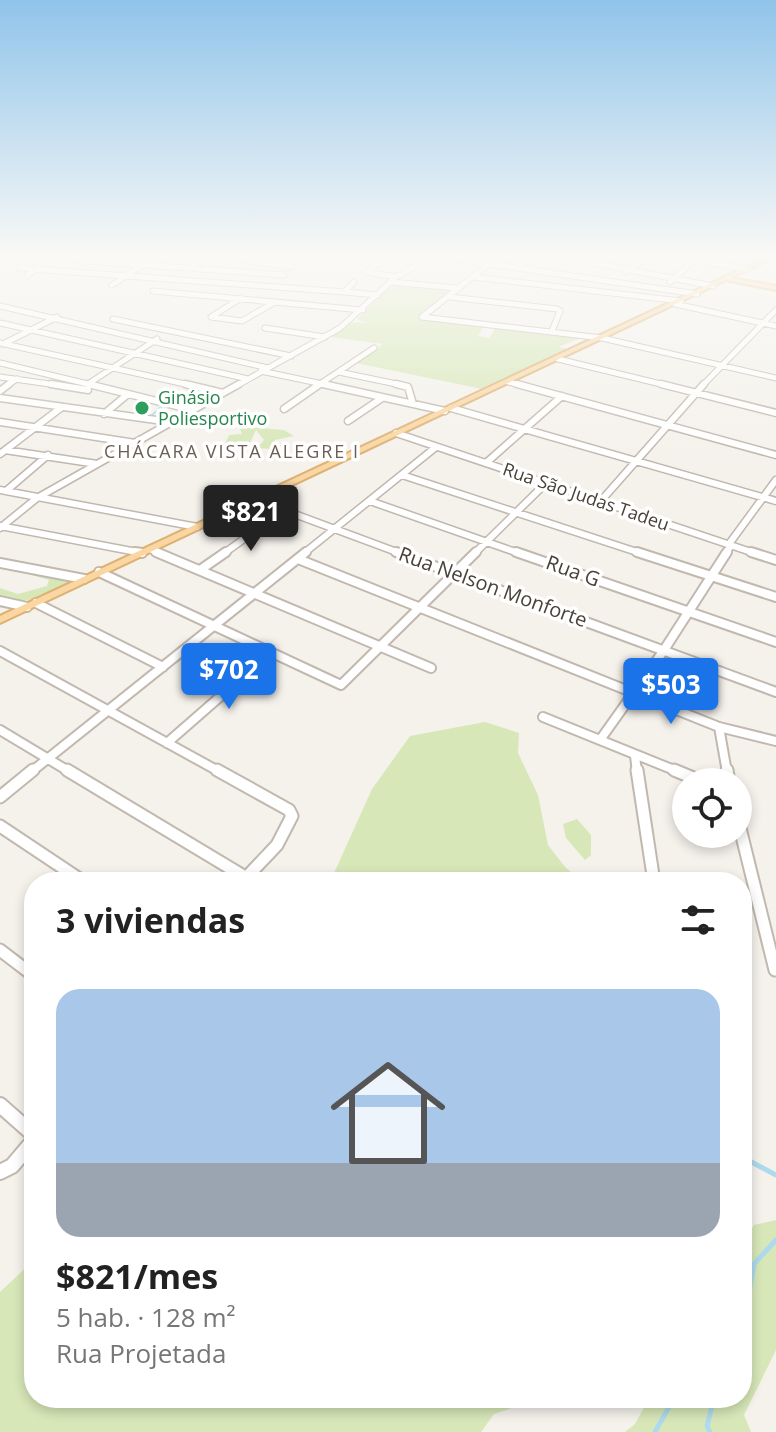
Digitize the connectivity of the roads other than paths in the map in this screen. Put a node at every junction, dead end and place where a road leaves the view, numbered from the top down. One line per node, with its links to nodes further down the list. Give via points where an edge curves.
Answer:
1 (8, 325): 11 (street)
2 (41, 325): 11 (street)
3 (91, 325): 16 (street)
4 (141, 325): 12 (street)
5 (342, 325): 14 (street)
6 (495, 325): 13 (street)
7 (554, 325): 13 (street)
8 (631, 325): 15 (main road)
9 (761, 325): 23 (street)
10 (265, 328): 14 (street)
11 (31, 330): 17 (street); 19 (street)
12 (171, 331): 16 (street); 20 (street)
13 (552, 331): 15 (street)
14 (325, 337): 20 (street)
15 (602, 338): 21 (main road); 23 (street)
16 (156, 340): 19 (street); 25 (street)
17 (1, 344): 24 (street)
18 (374, 348): 28 (street)
19 (134, 353): 24 (street); 32 (street)
20 (291, 356): 25 (street)
21 (558, 359): 33 (main road); 39 (street)
22 (0, 363): 26 (street)
23 (720, 366): 30 (street); 39 (street)
24 (113, 368): 34 (street); 38 (street)
25 (268, 368): 27 (street)
26 (30, 370): 31 (street); 34 (street)
27 (261, 371): 32 (street); 35 (street)
28 (339, 372): 35 (street); 43 (street, via 408,387)
29 (0, 377): 31 (street)
30 (776, 378)
31 (17, 379): 36 (street); 37 (street)
32 (248, 379): 38 (street)
33 (508, 382): 40 (street); 47 (main road)
34 (88, 384): 37 (street)
35 (319, 384): 42 (street); 45 (street)
36 (0, 391)
37 (125, 393): 46 (street); 49 (street)
38 (223, 393): 46 (street)
39 (695, 394): 48 (street); 53 (street)
40 (562, 396): 53 (street); 55 (street)
41 (0, 398): 44 (street)
42 (382, 398): 43 (street); 50 (street)
43 (413, 404): 47 (street)
44 (62, 407): 49 (street); 54 (street)
45 (284, 409)
46 (193, 410): 52 (street)
47 (448, 410): 55 (street); 56 (main road)
48 (776, 413)
49 (104, 414): 52 (street)
50 (348, 421)
51 (0, 422): 54 (street)
52 (170, 422): 57 (street)
53 (667, 425): 61 (street); 62 (street)
54 (35, 427): 57 (street); 59 (street)
55 (525, 429): 62 (street); 63 (street)
56 (396, 433): 58 (street, Rua São Judas Tadeu); 71 (main road)
57 (135, 443): 64 (street)
58 (436, 447): 63 (street, Rua São Judas Tadeu); 65 (street)
59 (3, 452): 60 (street)
60 (48, 455): 64 (street); 68 (street)
61 (776, 455)
62 (635, 461): 70 (street); 74 (street)
63 (486, 463): 67 (street, Rua São Judas Tadeu)
64 (97, 464): 69 (street)
65 (402, 475): 72 (street); 76 (street)
66 (776, 480): 70 (street)
67 (546, 483): 74 (street, Rua São Judas Tadeu); 76 (street)
68 (3, 490): 69 (street)
69 (37, 498): 77 (street); 78 (street)
70 (764, 498): 73 (street); 81 (street)
71 (254, 499): 75 (street, Rua Nelson Monforte); 78 (main road)
72 (370, 501): 79 (street); 80 (street, Rua G)
73 (776, 501)
74 (600, 502): 81 (street, Rua São Judas Tadeu)
75 (284, 510): 79 (street, Rua Nelson Monforte); 86 (street)
76 (518, 511): 80 (street); 89 (street)
77 (1, 527): 82 (street)
78 (197, 527): 82 (main road)
79 (334, 529): 83 (street); 88 (street, Rua Nelson Monforte)
80 (490, 541): 88 (street); 96 (street, Rua G)
81 (730, 545): 84 (street, Rua São Judas Tadeu); 89 (street)
82 (146, 551): 86 (street); 87 (main road)
83 (298, 559): 91 (street); 95 (street)
84 (776, 560)
85 (0, 563): 90 (street)
86 (200, 570): 91 (street)
87 (99, 572): 90 (main road); 98 (street)
88 (457, 573): 95 (street); 101 (street, Rua Nelson Monforte)
89 (709, 575): 92 (street); 96 (street)
90 (84, 579): 94 (main road)
91 (255, 594): 98 (street); 100 (street)
92 (776, 597)
93 (0, 601): 94 (street)
94 (31, 605): 97 (main road); 104 (street)
95 (422, 609): 100 (street); 107 (street)
96 (688, 612): 99 (street, Rua G); 101 (street)
97 (0, 620)
98 (213, 627): 103 (street); 104 (street)
99 (776, 642)
100 (384, 646): 103 (street, via 341,685); 105 (street)
101 (664, 650): 106 (street, Rua Nelson Monforte); 107 (street)
102 (0, 651): 108 (street)
103 (270, 653): 114 (street)
104 (163, 667): 108 (street)
105 (431, 668)
106 (776, 692)
107 (633, 694): 110 (street); 112 (street)
108 (108, 711): 114 (street); 116 (street)
109 (543, 717): 112 (street)
110 (719, 727): 113 (street); 117 (street)
111 (0, 730): 116 (street)
112 (600, 740): 115 (street)
113 (776, 741)
114 (167, 743): 124 (street, via 289,810 292,816 277,845)
115 (635, 756): 118 (street); 125 (street)
116 (48, 759): 119 (street); 123 (street)
117 (726, 768)
118 (672, 770)
119 (0, 797)
120 (0, 826): 122 (street)
121 (745, 848): 126 (street)
122 (69, 872)
123 (231, 872)
124 (252, 872)
125 (652, 872)
126 (751, 872)
127 (752, 877): 130 (street)
128 (0, 950): 129 (street)
129 (24, 968)
130 (775, 970)
131 (0, 1105): 132 (street)
132 (24, 1128)
133 (24, 1150): 134 (street)
134 (0, 1172)

